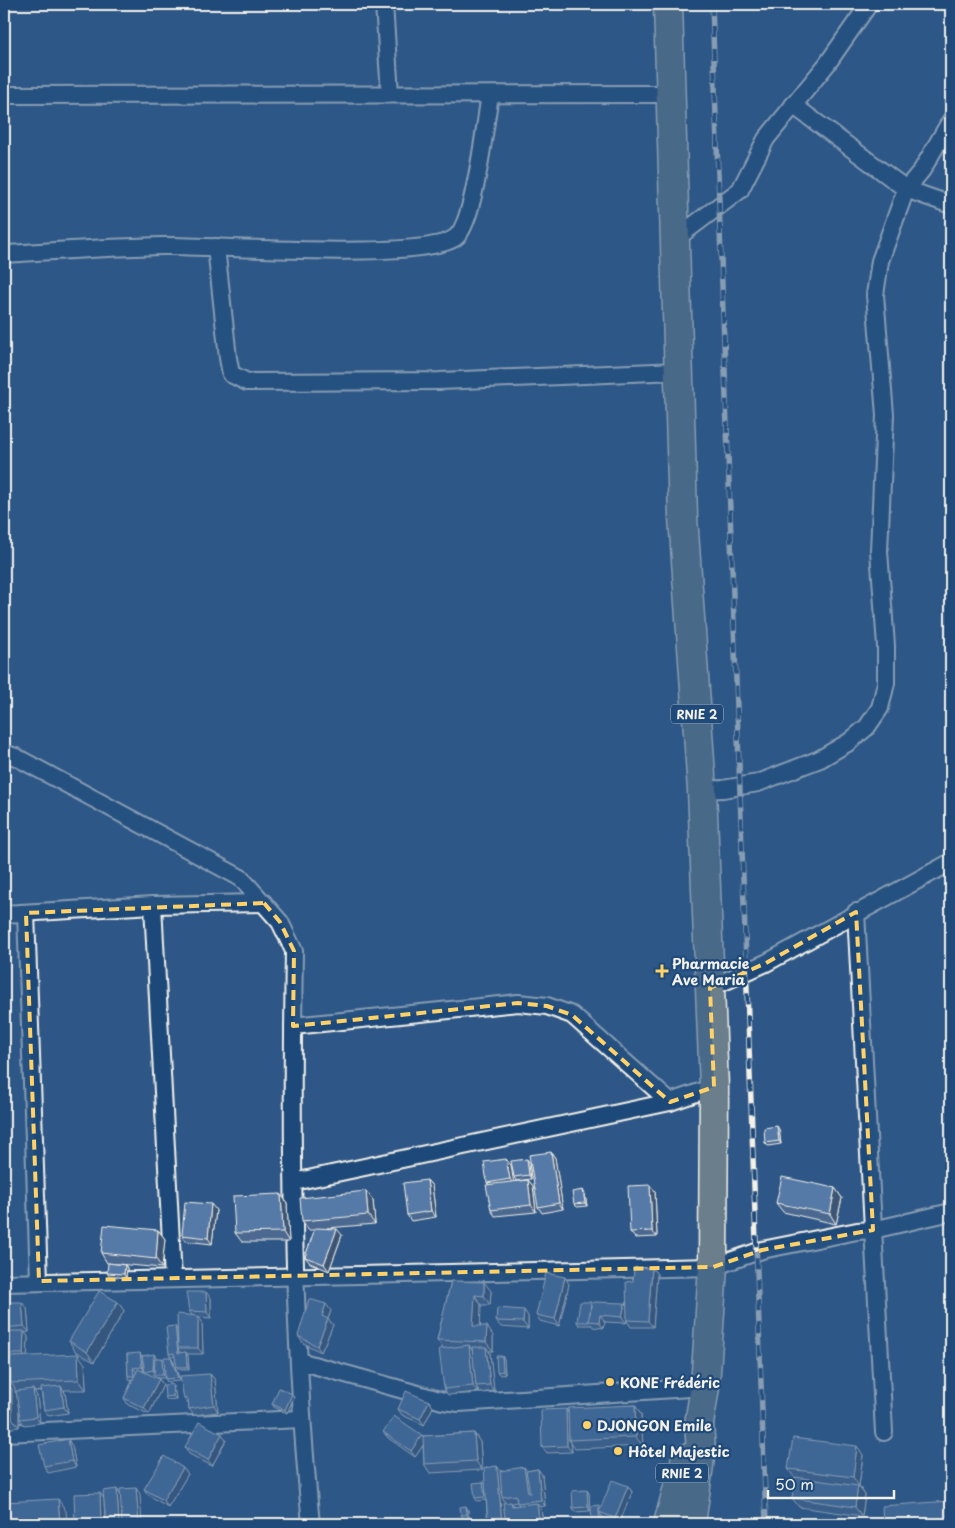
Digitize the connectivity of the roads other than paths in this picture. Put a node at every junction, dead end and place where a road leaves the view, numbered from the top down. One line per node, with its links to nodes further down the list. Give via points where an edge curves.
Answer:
1 (384, 4): 4 (street)
2 (668, 4): 5 (highway, RNIE 2)
3 (869, 4): 8 (street, via 827,64)
4 (390, 94): 6 (street); 7 (street)
5 (671, 94): 7 (street); 12 (highway, RNIE 2)
6 (4, 95)
7 (490, 95): 13 (street, via 469,215 456,237 440,244 382,251)
8 (793, 105): 10 (street); 12 (street, via 766,138 740,190)
9 (951, 120): 10 (street, via 922,170)
10 (906, 189): 11 (street); 17 (street, via 880,261 875,295 885,415 879,551 886,683 880,708 867,727 849,742 820,758 758,783)
11 (951, 205)
12 (674, 240): 15 (highway, RNIE 2)
13 (216, 247): 14 (street, via 163,246); 15 (street, via 231,374 248,382 440,381)
14 (4, 254)
15 (678, 371): 17 (highway, RNIE 2, via 683,517)
16 (4, 753): 19 (street, via 16,756 241,878)
17 (702, 790): 24 (highway, RNIE 2)
18 (951, 862): 21 (street)
19 (264, 903): 20 (street); 25 (street, via 280,922 294,951)
20 (153, 905): 22 (street); 33 (street)
21 (856, 912): 24 (street, via 766,963); 30 (street)
22 (26, 913): 23 (street); 34 (street)
23 (4, 914)
24 (710, 988): 26 (highway, RNIE 2)
25 (293, 1026): 27 (street, via 518,1003 547,1006 572,1016); 28 (street)
26 (714, 1087): 27 (street); 31 (highway, RNIE 2)
27 (670, 1102): 28 (street)
28 (294, 1182): 32 (street)
29 (951, 1212): 30 (street)
30 (873, 1230): 31 (street, via 762,1250); 40 (street)
31 (713, 1267): 32 (street); 37 (highway, RNIE 2)
32 (297, 1277): 33 (street); 36 (street)
33 (173, 1279): 34 (street)
34 (39, 1281): 35 (street)
35 (4, 1283)
36 (299, 1361): 37 (street, via 443,1402); 38 (street)
37 (705, 1387): 39 (highway, RNIE 2)
38 (301, 1419): 41 (street); 42 (street)
39 (699, 1424): 43 (highway, RNIE 2); 44 (highway, RNIE 2, via 701,1450)
40 (884, 1432)
41 (4, 1433)
42 (311, 1524)
43 (668, 1524)
44 (691, 1524)

